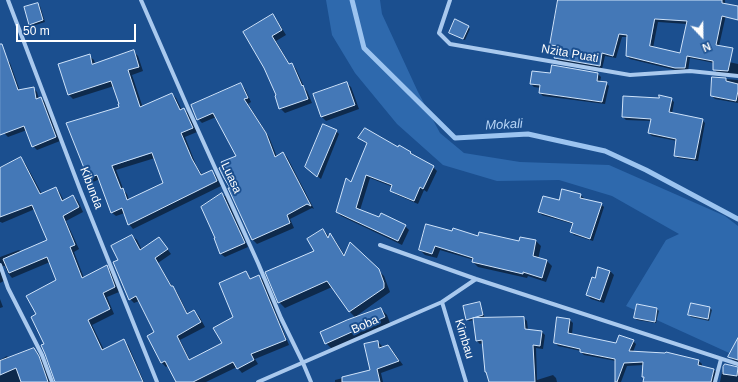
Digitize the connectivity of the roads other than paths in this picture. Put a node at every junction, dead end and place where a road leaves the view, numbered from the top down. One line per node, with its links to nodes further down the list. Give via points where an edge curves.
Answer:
1 (8, 0): 13 (street, Kibunda)
2 (141, 0): 10 (street, Luasa, via 281,318)
3 (450, 0): 4 (street, Nzita Puati, via 439,33 450,44 630,75 690,71)
4 (738, 76)
5 (380, 245): 7 (street)
6 (0, 264): 12 (street, via 8,288 42,355)
7 (476, 279): 8 (street, Boba); 9 (street)
8 (442, 302): 10 (street, Boba); 16 (street, Kimbau)
9 (721, 359): 11 (street); 17 (street)
10 (304, 363): 14 (street, Boba); 15 (street, Luasa)
11 (738, 364)
12 (52, 382)
13 (157, 382)
14 (258, 382)
15 (311, 382)
16 (466, 382)
17 (715, 382)

